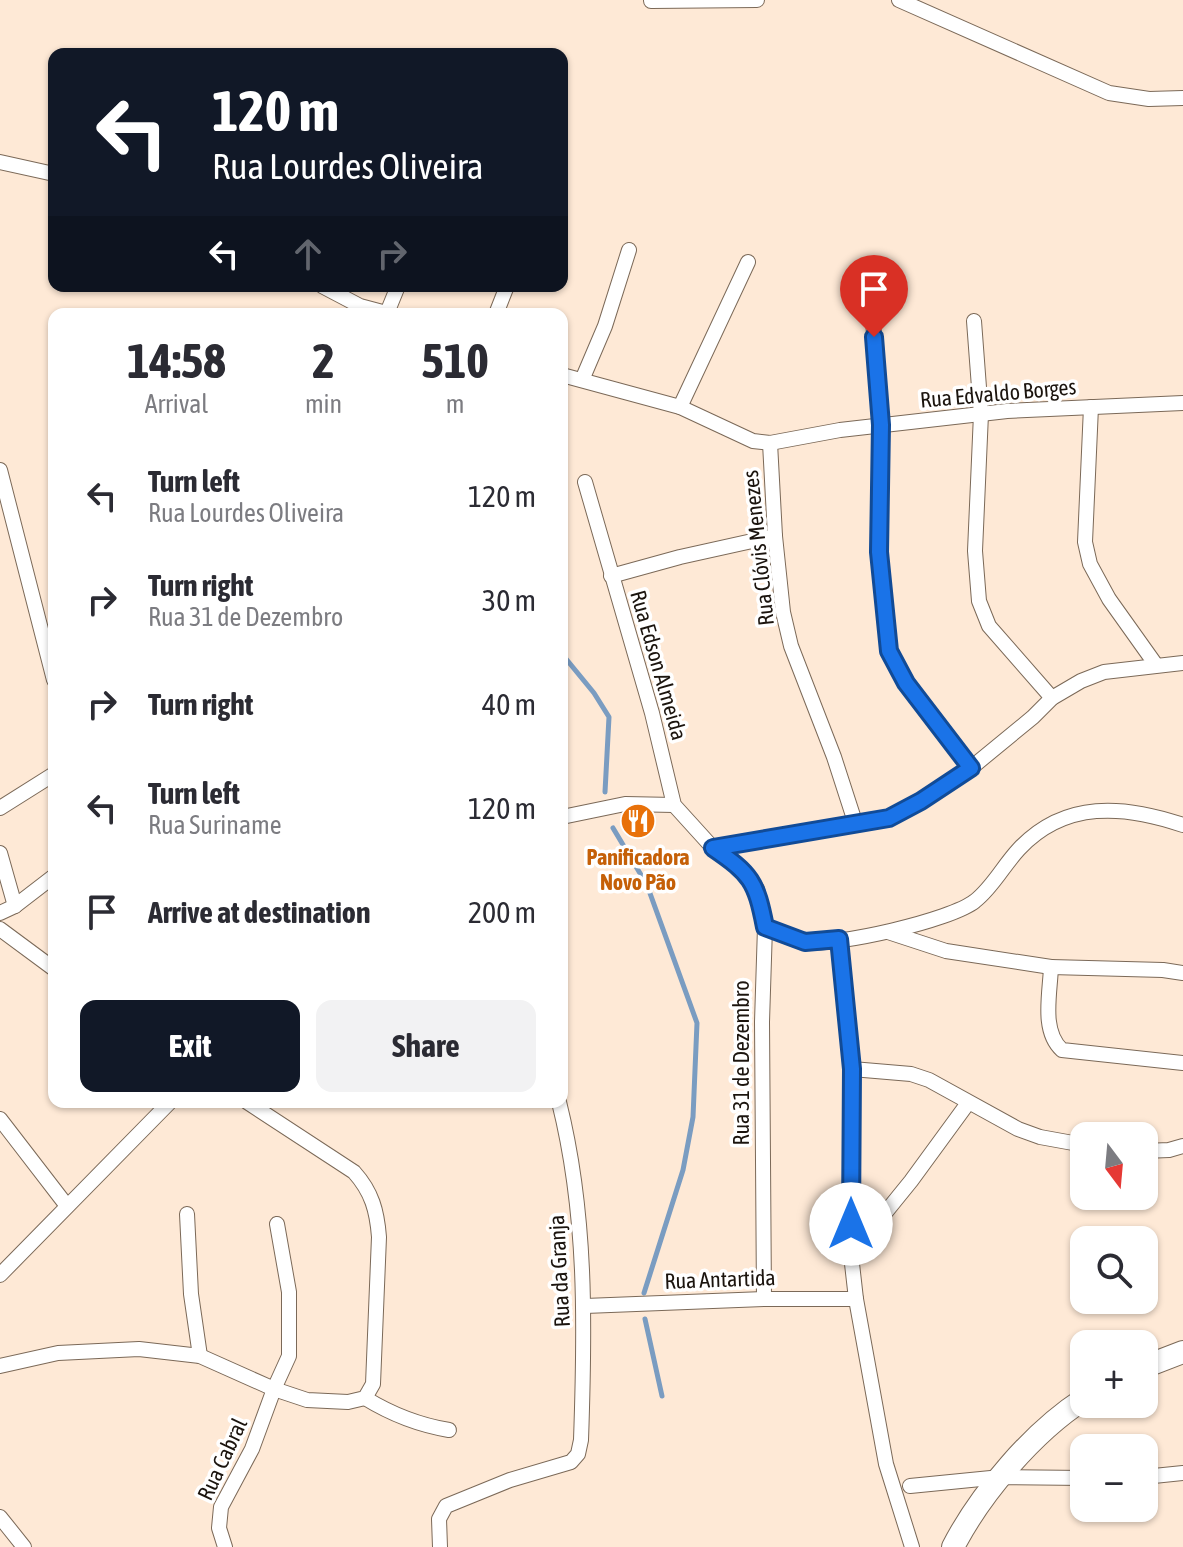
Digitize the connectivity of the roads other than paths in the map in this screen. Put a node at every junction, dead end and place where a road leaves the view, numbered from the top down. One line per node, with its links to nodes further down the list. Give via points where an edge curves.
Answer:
1 (757, 0): 3 (street)
2 (899, 0): 4 (street, via 1109,93)
3 (651, 1)
4 (1183, 98)
5 (0, 162): 6 (street)
6 (48, 173)
7 (629, 250): 14 (street)
8 (748, 262): 16 (street)
9 (333, 292): 10 (street)
10 (368, 308)
11 (872, 308): 19 (street)
12 (974, 321): 18 (street)
13 (568, 376): 14 (street)
14 (582, 380): 16 (street)
15 (1183, 403): 17 (street, Rua Edvaldo Borges)
16 (680, 407): 20 (street, via 753,441)
17 (1091, 407): 18 (street, Rua Edvaldo Borges); 27 (street, via 1085,542 1090,564)
18 (981, 414): 19 (street, Rua Edvaldo Borges); 28 (street, via 975,551 979,601 989,626)
19 (881, 425): 20 (street, Rua Edvaldo Borges); 29 (street, via 879,552 889,651 906,683)
20 (770, 443): 23 (street, Rua Clóvis Menezes)
21 (0, 470): 25 (street)
22 (585, 482): 24 (street, Rua Edson Almeida)
23 (775, 536): 24 (street); 34 (street, Rua Clóvis Menezes, via 791,646)
24 (611, 576): 31 (street, Rua Edson Almeida)
25 (48, 657)
26 (1183, 663): 27 (street)
27 (1156, 665): 28 (street, via 1104,672)
28 (1052, 698): 29 (street)
29 (971, 768): 34 (street, via 889,818)
30 (48, 778): 32 (street)
31 (674, 805): 33 (street, via 625,804); 36 (street, Rua Edson Almeida)
32 (0, 808)
33 (568, 816)
34 (856, 825): 36 (street)
35 (1183, 825): 43 (street, via 1123,811 1083,811 1047,827 1020,848 974,902 941,919)
36 (713, 848): 41 (street, Rua 31 de Dezembro, via 744,871 757,889)
37 (0, 853): 39 (street)
38 (48, 881): 39 (street)
39 (15, 906): 40 (street)
40 (0, 913)
41 (765, 927): 44 (street, via 805,942); 63 (street, Rua 31 de Dezembro)
42 (0, 929): 45 (street)
43 (888, 931): 44 (street); 46 (street, via 924,946)
44 (839, 939): 49 (street)
45 (48, 965)
46 (1051, 967): 47 (street); 48 (street, via 1051,1035 1062,1050)
47 (1183, 973)
48 (1183, 1063)
49 (852, 1069): 50 (street, via 911,1074); 61 (street)
50 (968, 1103): 55 (street, via 1018,1129); 61 (street)
51 (164, 1108): 58 (street)
52 (256, 1108): 71 (street, via 354,1172 372,1199 379,1237 373,1384)
53 (560, 1108): 65 (street, Rua da Granja, via 581,1225)
54 (0, 1119): 58 (street)
55 (1070, 1142)
56 (1183, 1146): 57 (street)
57 (1158, 1150)
58 (67, 1206): 62 (street)
59 (187, 1214): 67 (street)
60 (277, 1224): 70 (street, Rua Cabral, via 291,1341)
61 (851, 1255): 64 (street)
62 (0, 1275)
63 (764, 1299): 64 (street, Rua Antartida); 65 (street, Rua Antartida)
64 (856, 1299): 83 (street, via 886,1464)
65 (585, 1306): 82 (street, Rua da Granja, via 578,1454 571,1462 446,1506 439,1519)
66 (1183, 1352): 68 (street)
67 (200, 1356): 69 (street, via 89,1350); 70 (street)
68 (1158, 1362)
69 (0, 1366)
70 (274, 1389): 71 (street, via 307,1400); 81 (street, Rua Cabral, via 252,1449 221,1507 219,1528)
71 (365, 1398): 73 (street, via 425,1426)
72 (1070, 1408): 76 (street)
73 (449, 1430)
74 (1183, 1473): 75 (street)
75 (1158, 1476)
76 (1001, 1477): 77 (street); 78 (street); 84 (street)
77 (1070, 1478)
78 (910, 1486)
79 (0, 1517): 80 (street)
80 (24, 1547)
81 (225, 1547)
82 (440, 1547)
83 (912, 1547)
84 (953, 1547)

